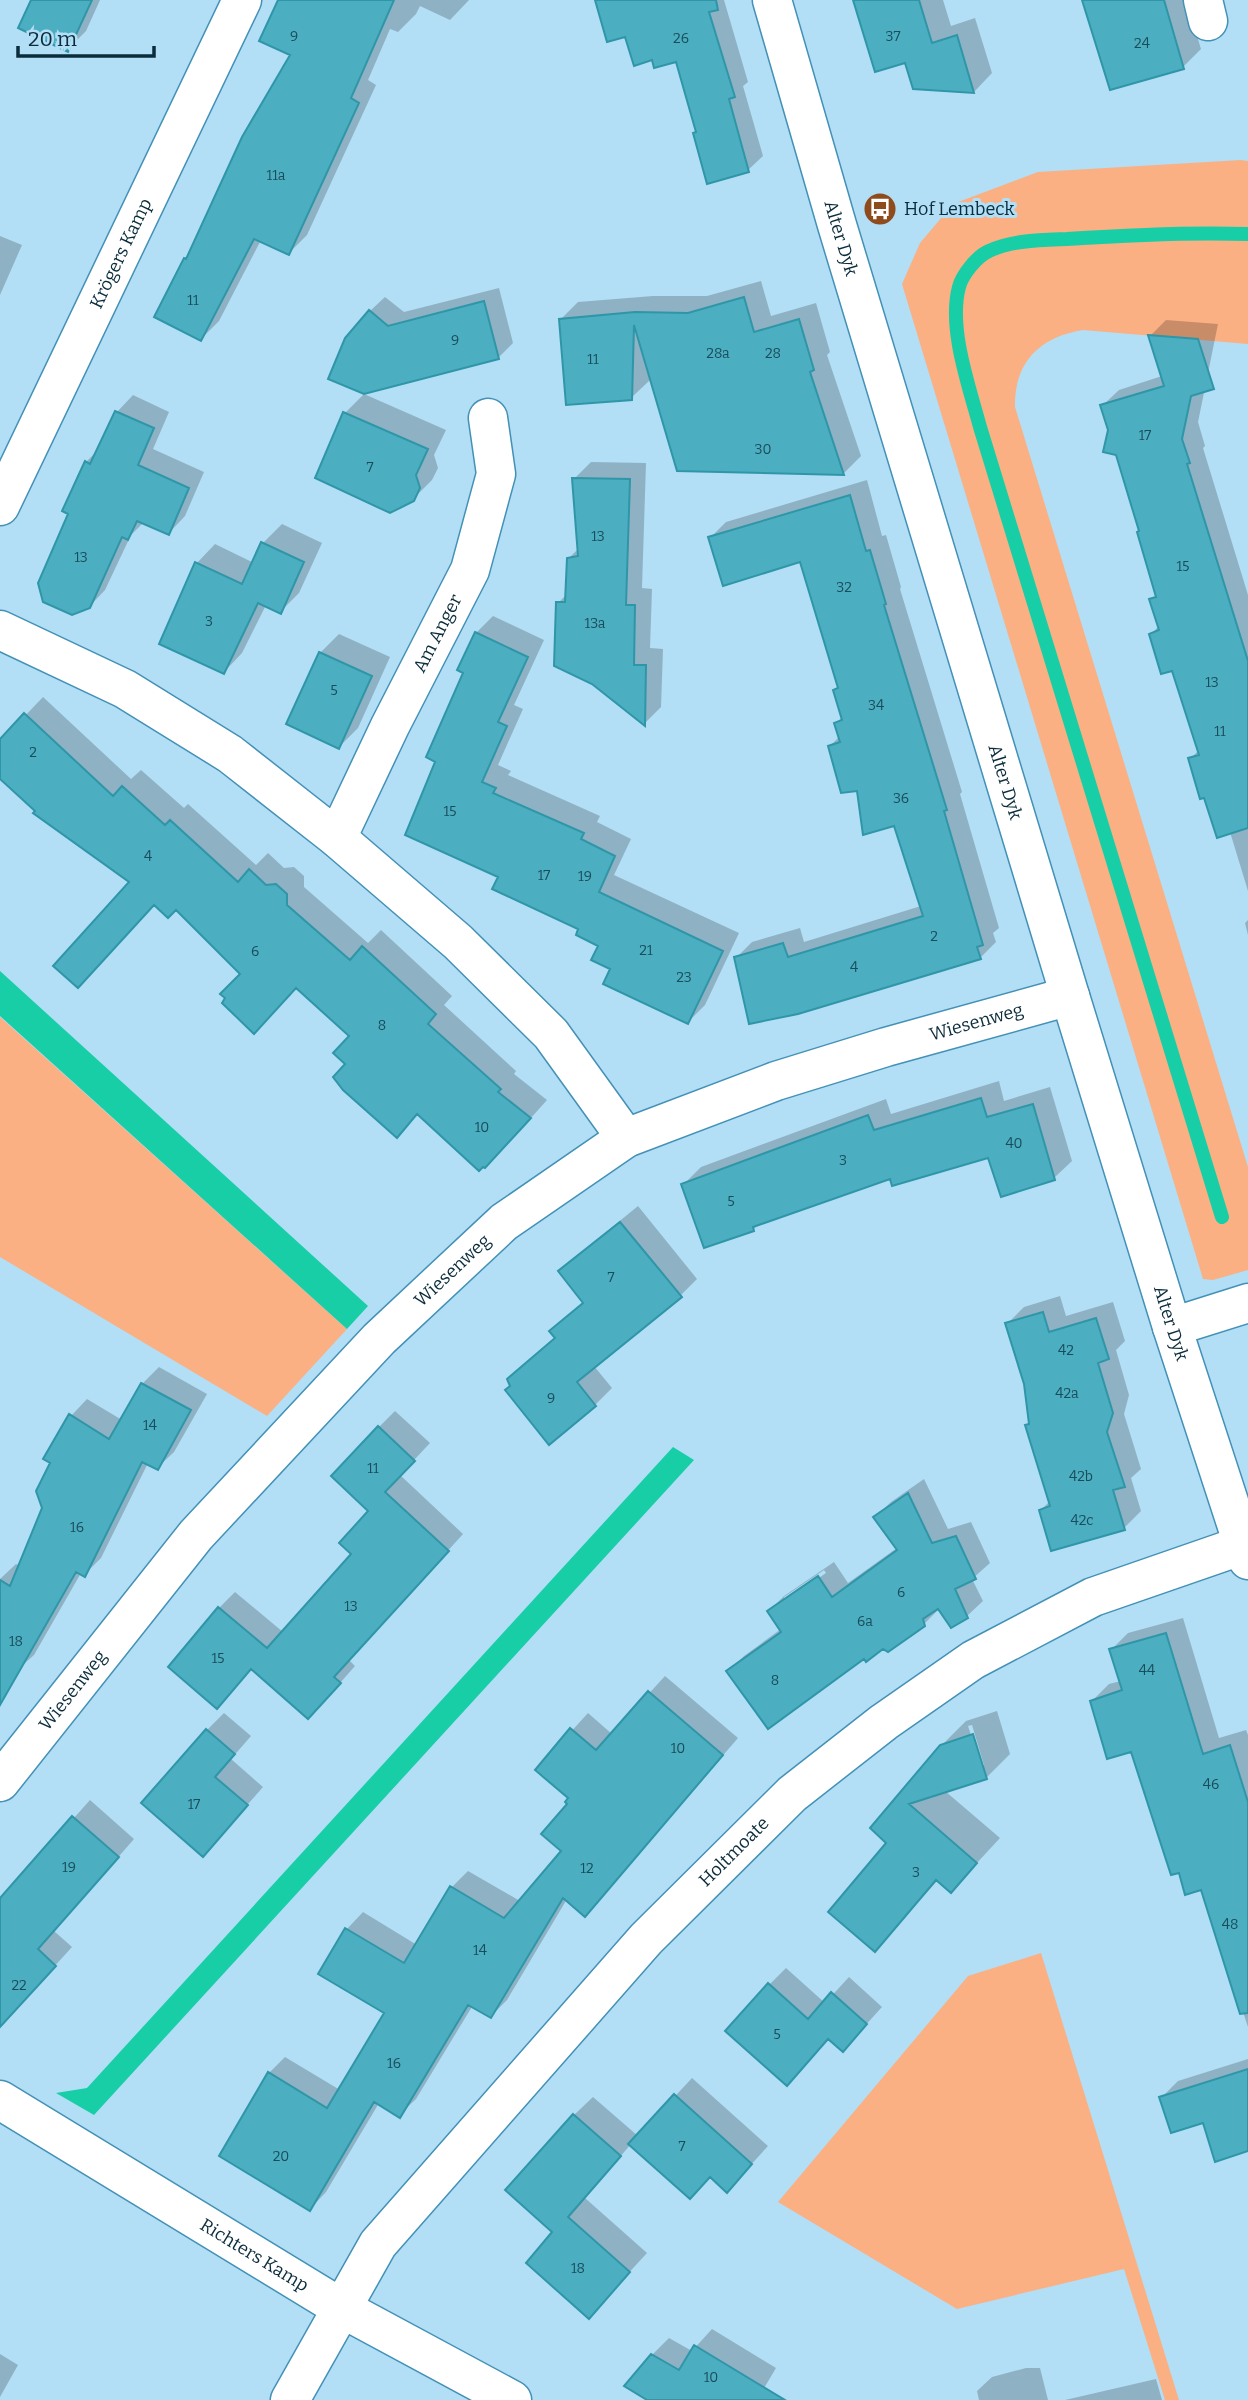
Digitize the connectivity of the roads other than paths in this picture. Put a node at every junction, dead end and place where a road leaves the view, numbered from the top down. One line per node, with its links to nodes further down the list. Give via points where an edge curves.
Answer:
1 (242, 0): 4 (street, Krögers Kamp)
2 (772, 0): 7 (street, Alter Dyk)
3 (488, 418): 6 (street, Am Anger, via 496,474 470,570)
4 (0, 506)
5 (0, 630): 6 (street, via 125,689 230,754)
6 (337, 838): 8 (street, via 458,942 551,1034)
7 (1070, 996): 8 (street, Wiesenweg, via 776,1081); 10 (street, Alter Dyk)
8 (626, 1138): 12 (street, Wiesenweg, via 504,1222 379,1339 196,1535)
9 (1248, 1303): 10 (street)
10 (1172, 1327): 11 (street, Alter Dyk)
11 (1245, 1553): 14 (street, Holtmoate, via 1093,1597 973,1660 792,1794 646,1939 388,2233)
12 (0, 1783)
13 (0, 2100): 14 (street, Richters Kamp)
14 (343, 2309): 15 (street, Holtmoate); 16 (street, Richters Kamp)
15 (290, 2400)
16 (512, 2400)

